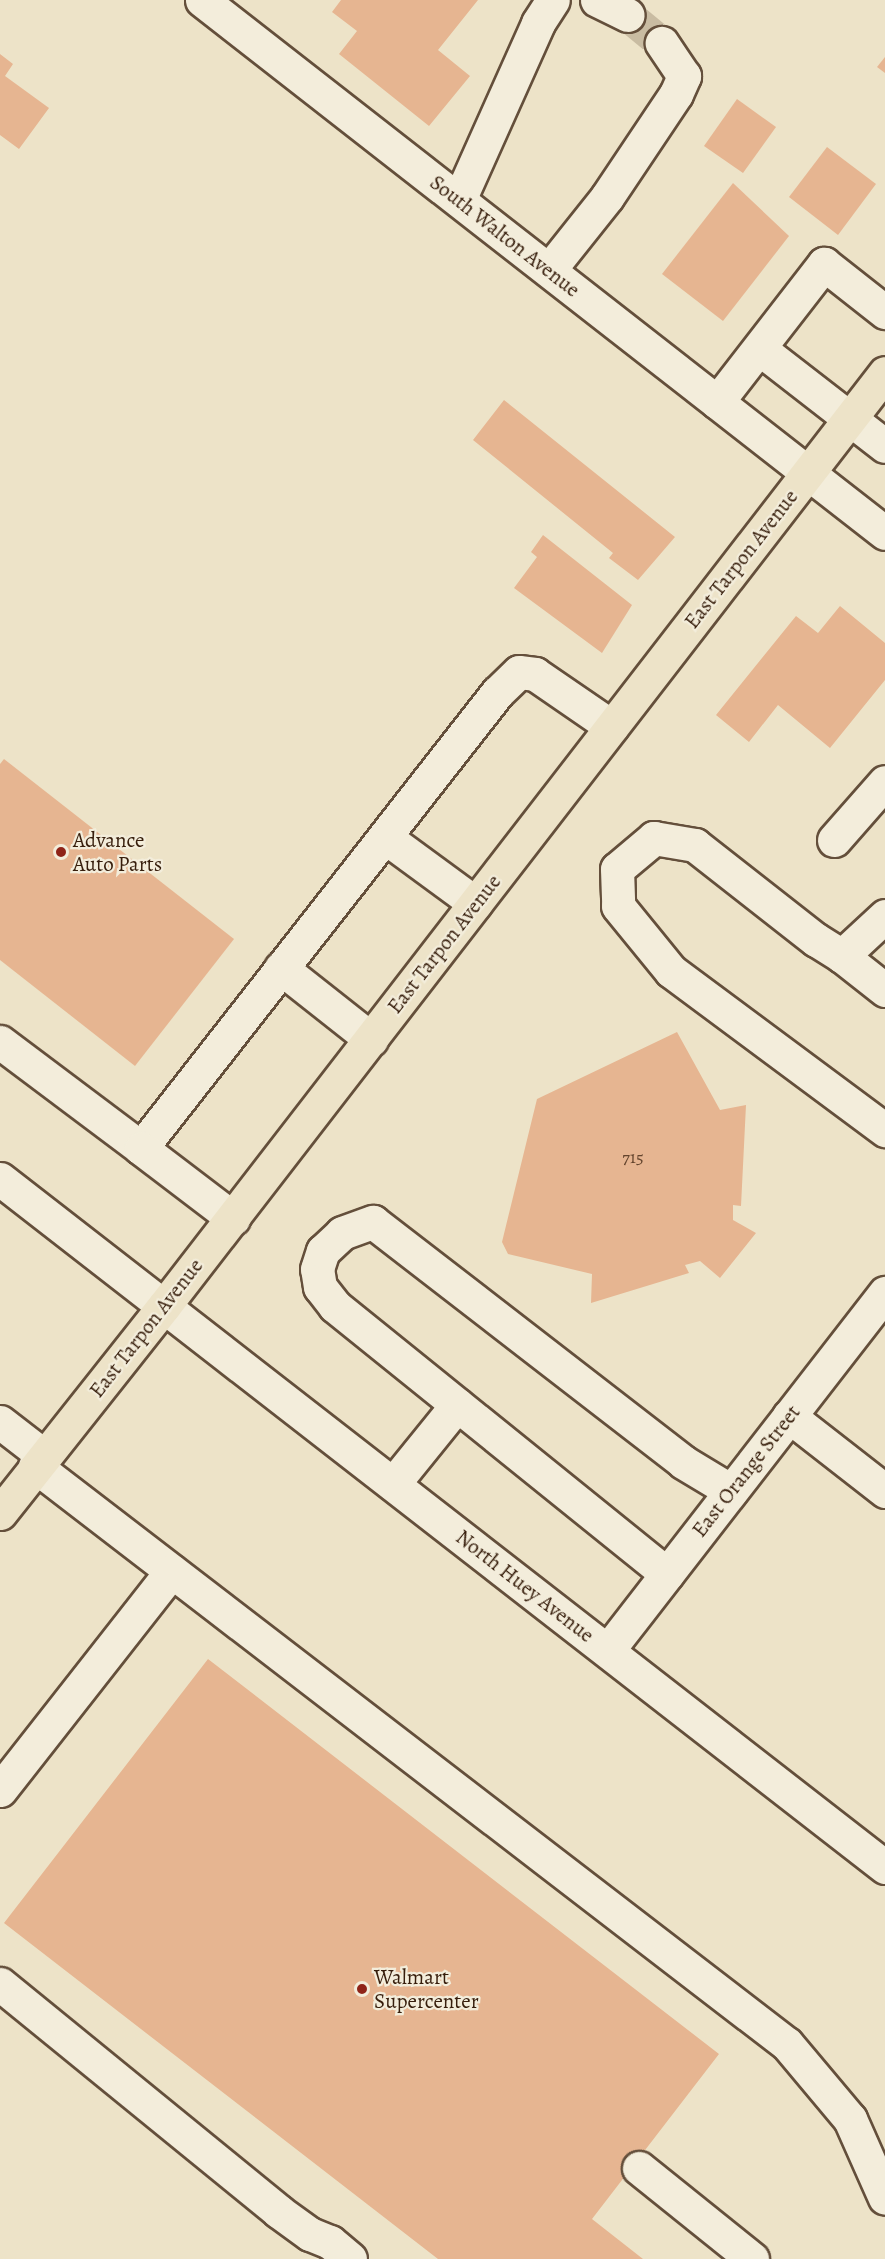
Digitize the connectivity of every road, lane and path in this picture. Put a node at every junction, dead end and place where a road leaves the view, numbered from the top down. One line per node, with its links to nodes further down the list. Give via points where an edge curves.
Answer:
1 (202, 0): 6 (street, South Walton Avenue)
2 (554, 0): 6 (street, via 538,22)
3 (597, 0): 4 (street)
4 (628, 15)
5 (662, 43): 7 (street, via 684,76 676,94 607,197)
6 (459, 200): 7 (street, South Walton Avenue)
7 (549, 270): 11 (street, South Walton Avenue)
8 (885, 312): 9 (street, via 824,264)
9 (760, 349): 11 (street); 12 (street)
10 (885, 373): 12 (main road, East Tarpon Avenue)
11 (717, 402): 14 (street, South Walton Avenue)
12 (851, 419): 13 (street); 14 (main road, East Tarpon Avenue)
13 (885, 446)
14 (808, 472): 15 (street, South Walton Avenue); 16 (main road, East Tarpon Avenue)
15 (885, 533)
16 (612, 727): 18 (street, via 535,674 519,672 497,693); 20 (main road, East Tarpon Avenue)
17 (885, 782): 19 (street)
18 (385, 837): 20 (street); 23 (street)
19 (834, 840)
20 (475, 903): 25 (main road, East Tarpon Avenue)
21 (885, 915): 22 (street)
22 (842, 956): 24 (street); 27 (street, via 816,940 695,844 654,838 618,869 618,906 671,971)
23 (281, 968): 25 (street); 28 (street)
24 (885, 990)
25 (371, 1039): 30 (main road, East Tarpon Avenue)
26 (0, 1042): 28 (street)
27 (885, 1130)
28 (141, 1148): 30 (street)
29 (0, 1179): 32 (street, North Huey Avenue)
30 (233, 1218): 32 (main road, East Tarpon Avenue)
31 (885, 1293): 34 (street, East Orange Street)
32 (164, 1306): 36 (main road, East Tarpon Avenue); 37 (street, North Huey Avenue)
33 (457, 1405): 37 (street); 38 (street, via 335,1306 320,1287 317,1269 323,1251 342,1233 374,1222 392,1233 683,1462); 42 (street)
34 (789, 1416): 38 (street, East Orange Street); 39 (street)
35 (0, 1422): 36 (street)
36 (40, 1461): 40 (main road, East Tarpon Avenue); 41 (street)
37 (393, 1484): 43 (street, North Huey Avenue)
38 (731, 1491): 42 (street, East Orange Street)
39 (885, 1491)
40 (0, 1513)
41 (172, 1571): 44 (street); 48 (street, via 787,2044 850,2119)
42 (667, 1574): 43 (street, East Orange Street)
43 (608, 1650): 45 (street, North Huey Avenue)
44 (0, 1790)
45 (885, 1867)
46 (0, 1984): 49 (street, via 292,2222 330,2242)
47 (639, 2168): 50 (street)
48 (885, 2198)
49 (350, 2259)
50 (752, 2259)

